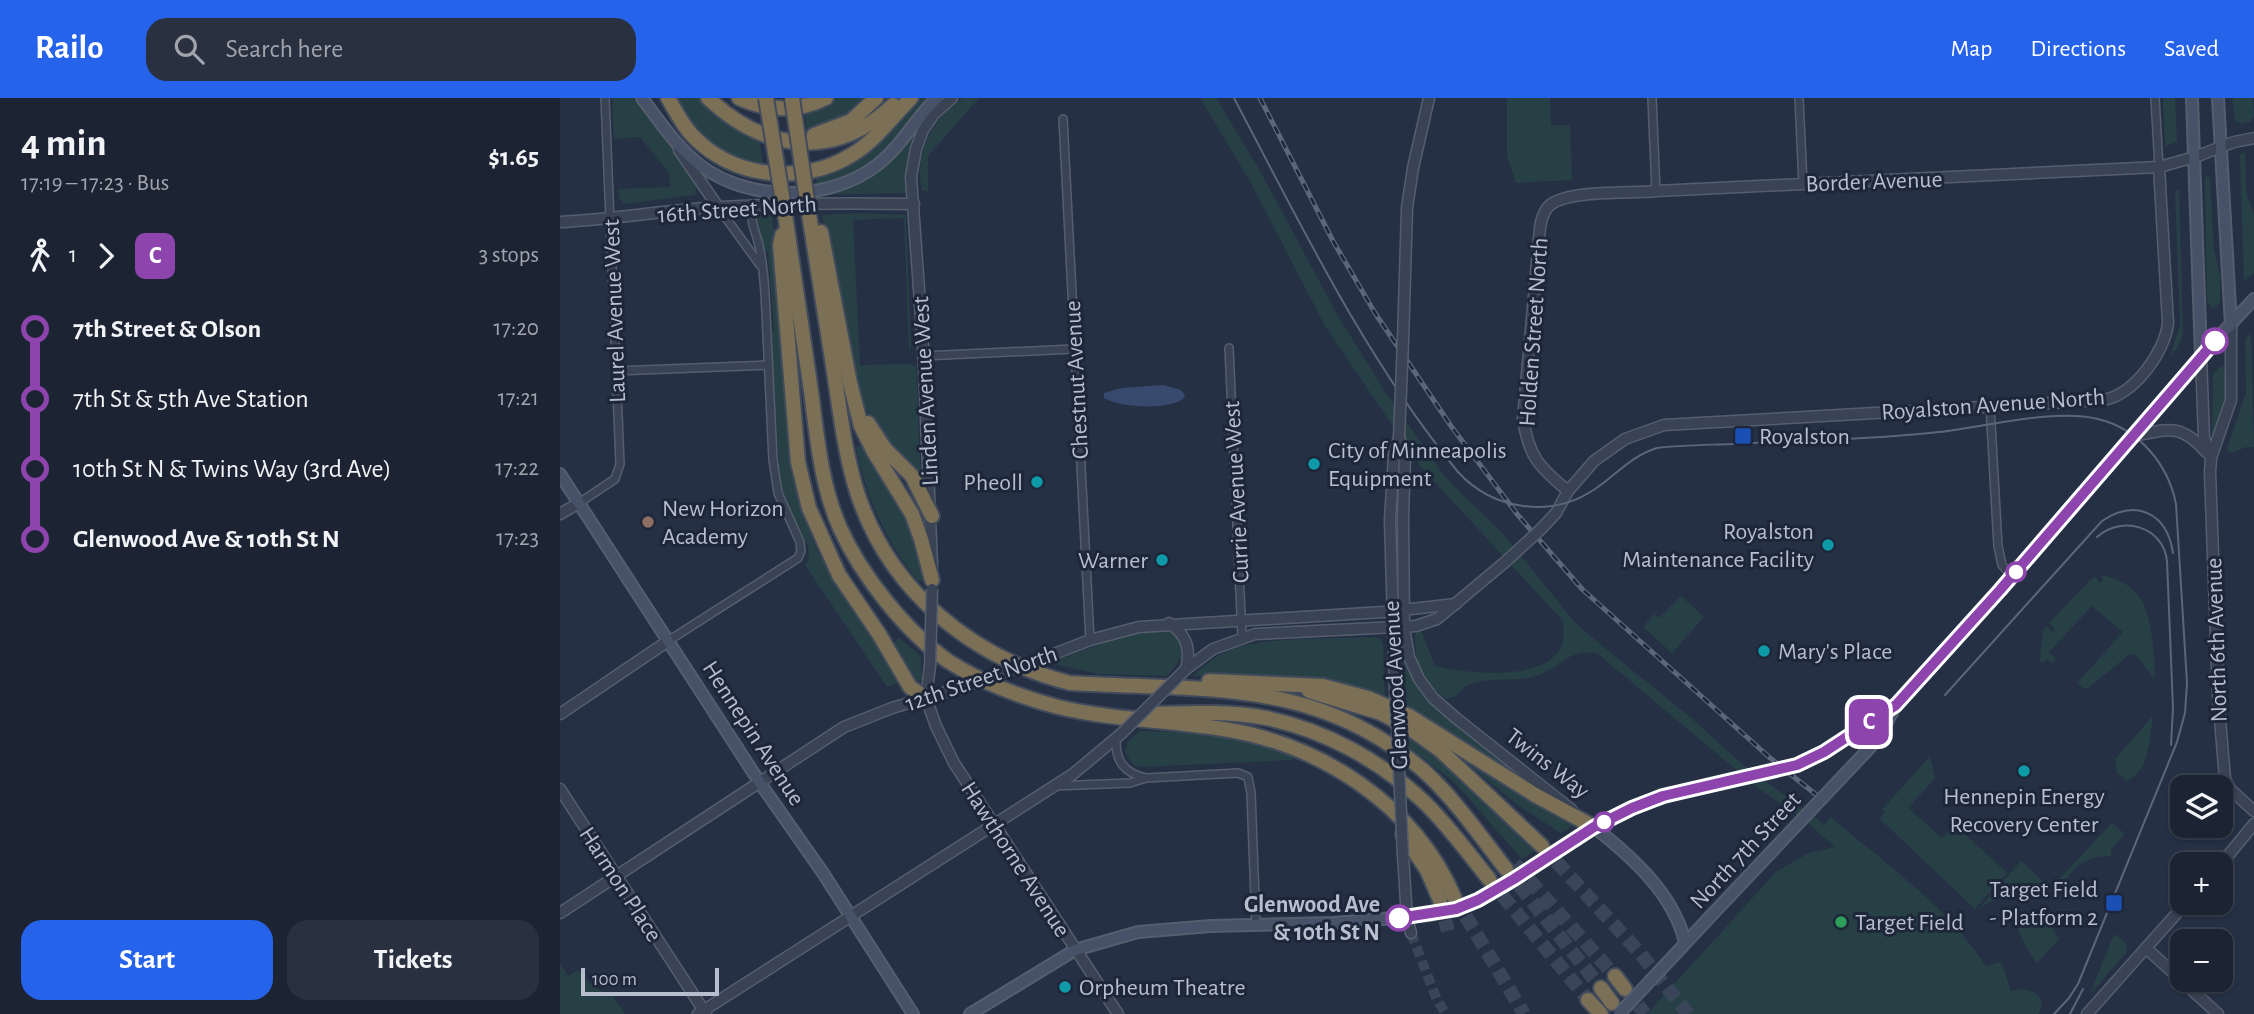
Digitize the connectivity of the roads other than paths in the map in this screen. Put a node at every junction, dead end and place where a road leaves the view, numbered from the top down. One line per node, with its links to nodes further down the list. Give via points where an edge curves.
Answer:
1 (605, 98): 35 (street, Laurel Avenue West)
2 (642, 98): 21 (main road)
3 (668, 98): 11 (highway, via 691,134 719,156 743,167 786,174 820,169 857,152)
4 (708, 98): 23 (highway, via 744,127)
5 (739, 98): 8 (highway, via 781,109)
6 (766, 98): 34 (highway, bridge)
7 (792, 98): 33 (highway, bridge)
8 (826, 98)
9 (876, 98): 23 (highway, via 842,125)
10 (900, 98): 23 (highway, via 845,137 813,143)
11 (911, 98)
12 (937, 98): 21 (main road, via 876,166 849,182 814,191 767,191 724,180 689,156)
13 (952, 98): 30 (street, Linden Avenue West, via 934,114 919,139 911,177)
14 (1429, 98): 49 (street, Glenwood Avenue, bridge, via 1407,208)
15 (1652, 98): 28 (street)
16 (1799, 98): 27 (street)
17 (2155, 98): 26 (street, Royalston Avenue North)
18 (2192, 98): 25 (main road)
19 (2218, 98): 24 (main road)
20 (1063, 119): 41 (street, Chestnut Avenue)
21 (667, 132): 32 (street)
22 (2254, 138): 24 (street, Border Avenue)
23 (781, 141)
24 (2220, 147): 25 (street, Border Avenue); 39 (main road)
25 (2195, 157): 26 (street, Border Avenue); 43 (main road)
26 (2159, 167): 27 (street, Border Avenue); 47 (street, Royalston Avenue North, via 2168,323 2157,356 2128,388 2112,398)
27 (1803, 184): 28 (street, Border Avenue)
28 (1656, 191): 29 (street, Border Avenue, via 1573,196)
29 (1553, 203): 52 (street, Holden Street North, via 1541,219 1538,239 1523,419 1538,463)
30 (914, 204): 31 (street, 16th Street North); 42 (street, Linden Avenue West)
31 (751, 206): 32 (street, 16th Street North); 37 (street)
32 (718, 207): 35 (street, 16th Street North); 37 (street)
33 (813, 214): 46 (highway); 70 (highway, via 852,476 886,553 934,612 992,654 1070,683)
34 (785, 215): 71 (highway, via 780,245 798,462 806,500 839,575 913,690); 73 (highway, via 826,485 853,553 899,614 949,662 1020,695)
35 (611, 219): 36 (street, 16th Street North); 45 (street, Laurel Avenue West)
36 (560, 222)
37 (760, 266): 44 (street)
38 (2254, 299): 39 (main road, North 7th Street)
39 (2231, 325): 43 (main road, North 7th Street); 50 (street, North 6th Avenue, via 2231,400)
40 (1229, 348): 61 (street, Currie Avenue West)
41 (1074, 349): 42 (street); 66 (street, Chestnut Avenue)
42 (924, 356): 55 (street, Linden Avenue West)
43 (2201, 356): 48 (main road, North 7th Street); 50 (street, North 6th Avenue, via 2204,438)
44 (768, 365): 45 (street); 67 (street, via 778,493 801,551 797,558)
45 (617, 371): 53 (street, Laurel Avenue West, via 620,469 615,479)
46 (850, 383): 55 (highway, via 871,429 912,476); 57 (highway, via 865,435 912,514)
47 (1990, 406): 52 (street, Royalston Avenue North, via 1664,425 1625,439 1594,461); 56 (street, via 1998,546 2002,565)
48 (2134, 436): 50 (street, via 2182,431); 56 (main road, North 7th Street)
49 (1399, 437): 59 (street, Glenwood Avenue, via 1405,455); 60 (street, Glenwood Avenue, via 1390,520)
50 (2211, 458): 80 (street, North 6th Avenue, via 2223,772 2231,790)
51 (560, 474): 53 (main road, Hennepin Avenue)
52 (1568, 491): 58 (street, Royalston Avenue North, bridge, via 1540,530)
53 (579, 503): 54 (street); 67 (main road, Hennepin Avenue)
54 (560, 514)
55 (932, 516): 57 (street, Linden Avenue West)
56 (2012, 576): 72 (main road, North 7th Street)
57 (932, 585): 71 (street, Linden Avenue West, bridge)
58 (1456, 604): 59 (street); 64 (street, Royalston Avenue North, via 1437,619)
59 (1404, 610): 60 (street); 64 (street, Twins Way)
60 (1391, 611): 61 (street, 12th Street North); 63 (street, Glenwood Avenue)
61 (1241, 619): 62 (street, 12th Street North); 65 (street, Currie Avenue West)
62 (1169, 624): 66 (street, 12th Street North); 68 (street, via 1189,647)
63 (1392, 627): 64 (street); 65 (street); 93 (street, Glenwood Avenue, bridge)
64 (1404, 627): 83 (street, Twins Way, via 1409,657 1433,698)
65 (1242, 637): 68 (street, via 1213,649)
66 (1090, 640): 71 (street, 12th Street North, bridge)
67 (668, 641): 74 (street); 77 (main road, Hennepin Avenue)
68 (1186, 669): 75 (street, bridge)
69 (1261, 682): 70 (highway); 83 (highway, via 1324,686 1393,708); 84 (highway, via 1381,713 1411,729 1440,750)
70 (1133, 687): 86 (highway, via 1281,698 1360,726 1395,747 1462,803)
71 (926, 698): 77 (street, 12th Street North, via 845,727); 81 (street, Hawthorne Avenue, via 950,757)
72 (1896, 705): 83 (main road, bridge, via 1797,765 1663,796); 96 (main road, North 7th Street, bridge, via 1878,739)
73 (1084, 712): 88 (highway, via 1236,715 1289,724 1331,739 1411,790); 89 (highway, via 1209,727 1256,736 1311,755 1362,785 1414,848)
74 (560, 714)
75 (1119, 736): 76 (street, via 1117,754 1122,766); 78 (street)
76 (1146, 778): 78 (street, via 1130,783); 94 (street, via 1238,773 1248,777)
77 (760, 783): 87 (street, 12th Street North); 92 (main road, Hennepin Avenue)
78 (1054, 786): 81 (street)
79 (560, 789): 87 (street, Harmon Place)
80 (2254, 811)
81 (993, 824): 92 (street); 98 (street, Hawthorne Avenue)
82 (2254, 824): 85 (street)
83 (1589, 830): 93 (main road, bridge, via 1478,900); 96 (main road, Twins Way, via 1618,846 1652,881 1676,917)
84 (1542, 846)
85 (2231, 852)
86 (1511, 866)
87 (616, 877): 90 (street, 12th Street North); 104 (street, Harmon Place)
88 (1489, 879)
89 (1447, 898)
90 (560, 913)
91 (2175, 915): 97 (street)
92 (850, 916): 104 (street); 105 (main road, Hennepin Avenue)
93 (1407, 918): 94 (main road); 95 (street, Glenwood Avenue)
94 (1256, 925): 98 (main road, via 1145,931)
95 (1411, 933)
96 (1685, 943): 103 (main road, North 7th Street, bridge)
97 (2146, 948): 109 (street); 110 (street)
98 (1075, 950): 106 (main road); 107 (street, Hawthorne Avenue)
99 (1615, 976): 101 (highway)
100 (1601, 988): 103 (highway)
101 (1625, 989)
102 (1588, 1000): 108 (highway)
103 (1615, 1008)
104 (703, 1013)
105 (913, 1014)
106 (970, 1014)
107 (1118, 1014)
108 (1599, 1014)
109 (2087, 1014)
110 (2218, 1014)

